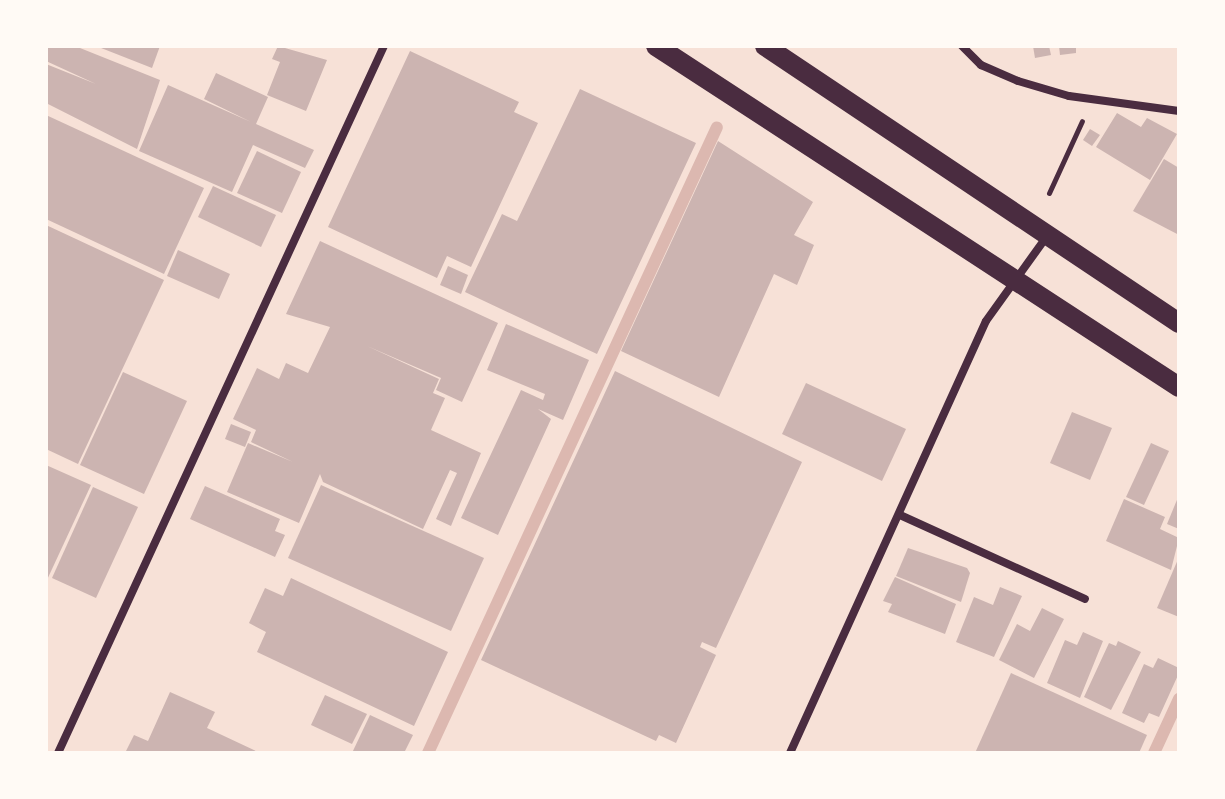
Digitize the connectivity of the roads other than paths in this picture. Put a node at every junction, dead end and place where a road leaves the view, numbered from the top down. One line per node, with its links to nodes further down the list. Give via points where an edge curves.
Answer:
1 (384, 46): 12 (street)
2 (656, 46): 7 (main road)
3 (765, 46): 6 (main road)
4 (962, 46): 5 (street, via 981,65 1018,81 1069,96)
5 (1179, 111)
6 (1047, 236): 7 (street); 8 (main road)
7 (1015, 279): 9 (main road); 10 (street, via 986,321)
8 (1179, 323)
9 (1179, 387)
10 (900, 515): 11 (street); 13 (street)
11 (1085, 599)
12 (58, 753)
13 (790, 753)

